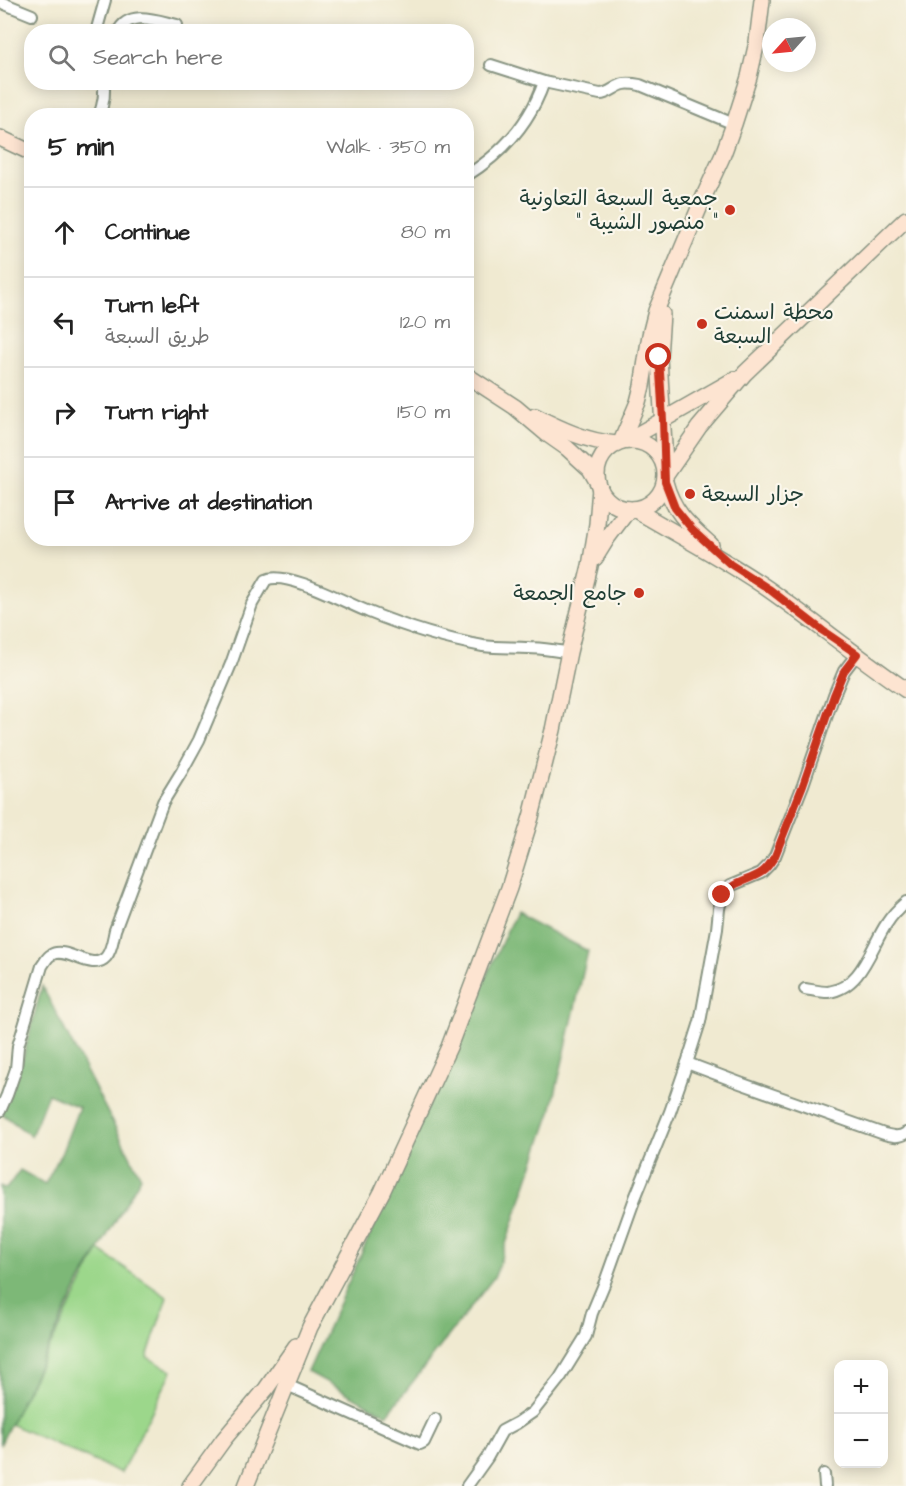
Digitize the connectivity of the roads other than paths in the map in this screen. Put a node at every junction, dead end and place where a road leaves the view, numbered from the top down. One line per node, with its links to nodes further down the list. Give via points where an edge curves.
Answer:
1 (105, 0): 5 (street)
2 (762, 0): 12 (street, via 758,42)
3 (0, 2): 4 (street)
4 (32, 15)
5 (98, 24)
6 (124, 24): 7 (street, via 131,18)
7 (172, 24)
8 (491, 65): 9 (street)
9 (544, 82): 12 (street, via 600,94 622,84 640,85); 15 (street, via 534,107 513,138)
10 (105, 90): 11 (street)
11 (102, 108)
12 (734, 124): 17 (street)
13 (0, 138): 14 (street)
14 (24, 149)
15 (474, 171)
16 (906, 219): 18 (street)
17 (663, 293): 21 (street, via 659,357); 22 (street, via 650,335 638,402)
18 (745, 373): 21 (street); 23 (street)
19 (474, 380): 20 (street)
20 (515, 407): 22 (street, via 590,439); 24 (street, via 577,456)
21 (663, 420): 22 (street); 23 (street)
22 (621, 442): 23 (street, via 640,441 652,447 660,457); 24 (street, via 607,450 600,460)
23 (665, 475): 25 (street, via 654,501); 26 (street, via 670,499 683,520)
24 (599, 486): 25 (street, via 615,504); 27 (street)
25 (631, 509): 26 (street); 27 (street)
26 (730, 564): 29 (street)
27 (590, 566): 28 (street)
28 (569, 652): 34 (street, via 448,639 368,612 308,585 266,580 252,604 199,740 163,802 106,957 94,963 52,954 42,966 18,1046 16,1069); 36 (street, via 531,816 509,888 449,1047 382,1192)
29 (857, 654): 30 (street); 33 (street, via 844,671 834,695 775,856 761,873 730,886 722,895 700,1022)
30 (906, 690)
31 (906, 902): 32 (street, via 887,922 857,976 840,989)
32 (805, 989)
33 (687, 1063): 35 (street, via 884,1134); 42 (street, via 591,1313 586,1336 561,1378 533,1412 502,1431)
34 (0, 1111)
35 (906, 1133)
36 (310, 1327): 37 (street); 40 (street)
37 (287, 1385): 38 (street, via 420,1444); 41 (street)
38 (435, 1419)
39 (824, 1474): 43 (street)
40 (189, 1486)
41 (246, 1486)
42 (467, 1486)
43 (825, 1486)

